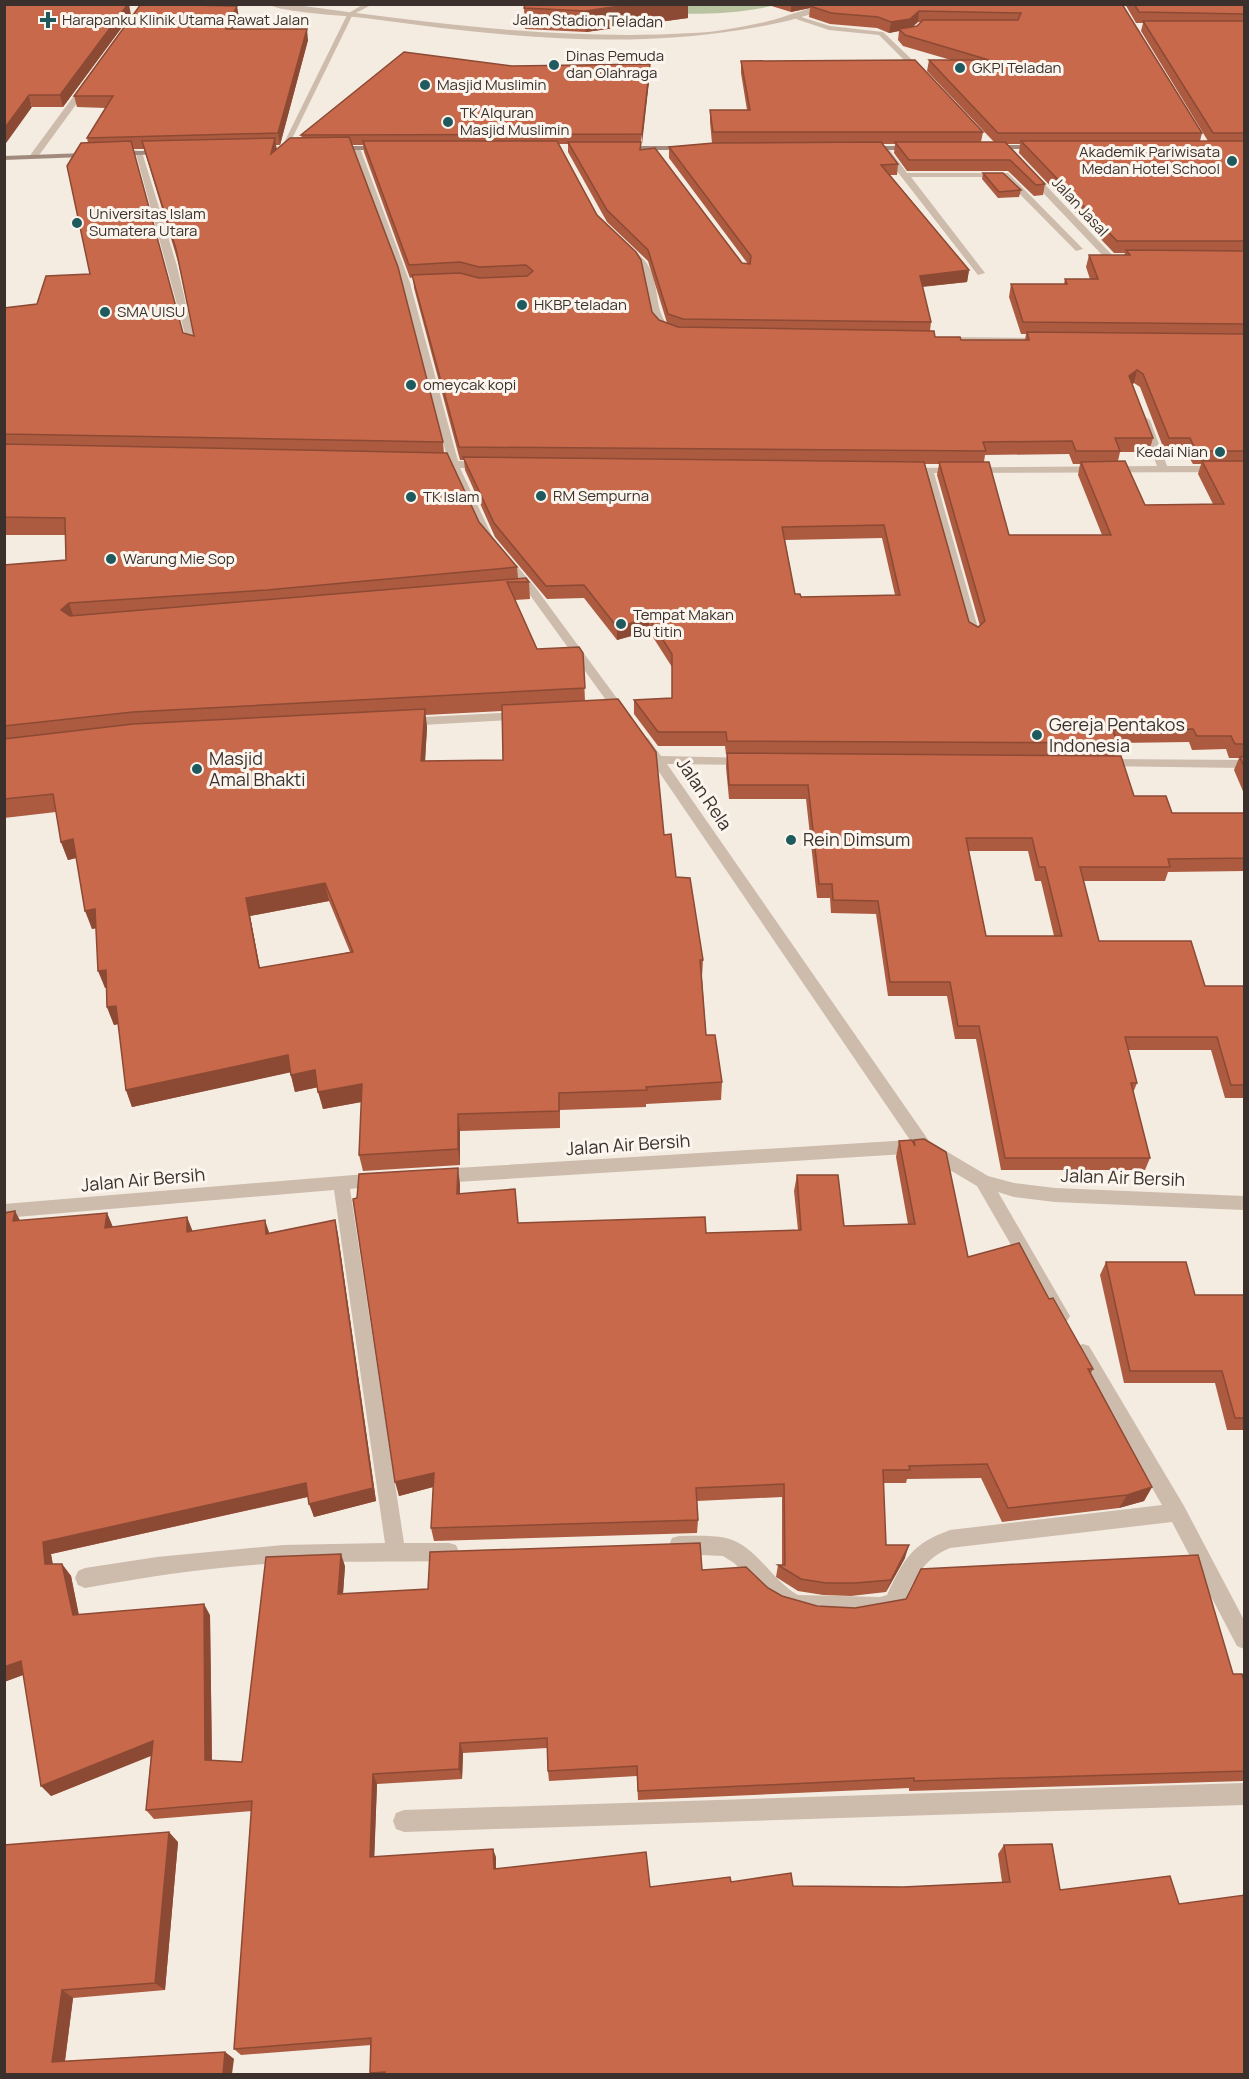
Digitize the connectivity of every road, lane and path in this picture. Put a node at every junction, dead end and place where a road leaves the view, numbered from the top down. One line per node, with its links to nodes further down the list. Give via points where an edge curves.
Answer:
1 (269, 4): 4 (street, Jalan Stadion Teladan)
2 (370, 4): 4 (street)
3 (833, 4): 5 (street, Jalan Stadion Teladan)
4 (350, 14): 5 (street, Jalan Stadion Teladan, via 577,37 656,37 733,31); 25 (street)
5 (798, 18): 7 (street, via 829,28 877,32)
6 (899, 36): 7 (street)
7 (888, 37): 8 (street)
8 (927, 79)
9 (90, 80): 29 (street)
10 (983, 139): 12 (street)
11 (979, 147): 12 (main road)
12 (990, 147): 13 (main road)
13 (1005, 147): 23 (main road); 30 (street)
14 (324, 148): 15 (main road)
15 (356, 148): 16 (main road); 40 (street, Jalan Rela)
16 (389, 148)
17 (606, 148): 18 (main road)
18 (654, 148): 19 (main road); 32 (street)
19 (700, 148)
20 (860, 148): 21 (main road)
21 (883, 148): 22 (main road); 34 (street)
22 (919, 148)
23 (1053, 148)
24 (272, 149): 25 (main road)
25 (283, 149): 26 (main road)
26 (293, 149)
27 (138, 152): 28 (main road); 29 (main road); 44 (street)
28 (172, 152)
29 (34, 156): 31 (main road)
30 (1013, 156)
31 (4, 158)
32 (661, 158)
33 (1021, 164): 37 (street, Jalan Jasal, via 1111,258)
34 (905, 175): 36 (street, via 1005,175); 38 (street)
35 (619, 242): 41 (street, via 642,262 647,272 659,323 663,329)
36 (1079, 249)
37 (1132, 260)
38 (981, 273)
39 (416, 282): 40 (street)
40 (406, 283): 47 (street, Jalan Rela)
41 (681, 336)
42 (935, 340): 43 (street)
43 (1054, 341)
44 (194, 349)
45 (1141, 408): 49 (street)
46 (418, 464): 47 (street)
47 (454, 465): 48 (street); 56 (street, Jalan Rela, via 488,539 614,712)
48 (489, 465)
49 (1162, 468): 50 (street); 52 (street)
50 (1245, 469)
51 (892, 470): 52 (street)
52 (928, 470): 53 (street)
53 (974, 635)
54 (538, 716): 55 (street)
55 (397, 723)
56 (658, 760): 57 (street); 60 (street, Jalan Rela)
57 (766, 761)
58 (1089, 763): 59 (street)
59 (1245, 764)
60 (923, 1146): 61 (street, Jalan Air Bersih); 63 (street, Jalan Air Bersih)
61 (424, 1177)
62 (389, 1179): 64 (street, Jalan Air Bersih)
63 (983, 1181): 65 (street, Jalan Air Bersih, via 1055,1195); 67 (street)
64 (341, 1182): 66 (street, Jalan Air Bersih); 70 (street)
65 (1245, 1203)
66 (4, 1211)
67 (1177, 1512): 68 (street, via 928,1546 917,1557 894,1602 880,1607 796,1605 782,1597 741,1556 725,1547); 72 (street)
68 (663, 1546)
69 (466, 1552): 70 (street)
70 (396, 1554): 71 (street, via 283,1554 157,1566)
71 (85, 1578)
72 (1245, 1639)
73 (1245, 1794): 74 (street)
74 (404, 1821)

